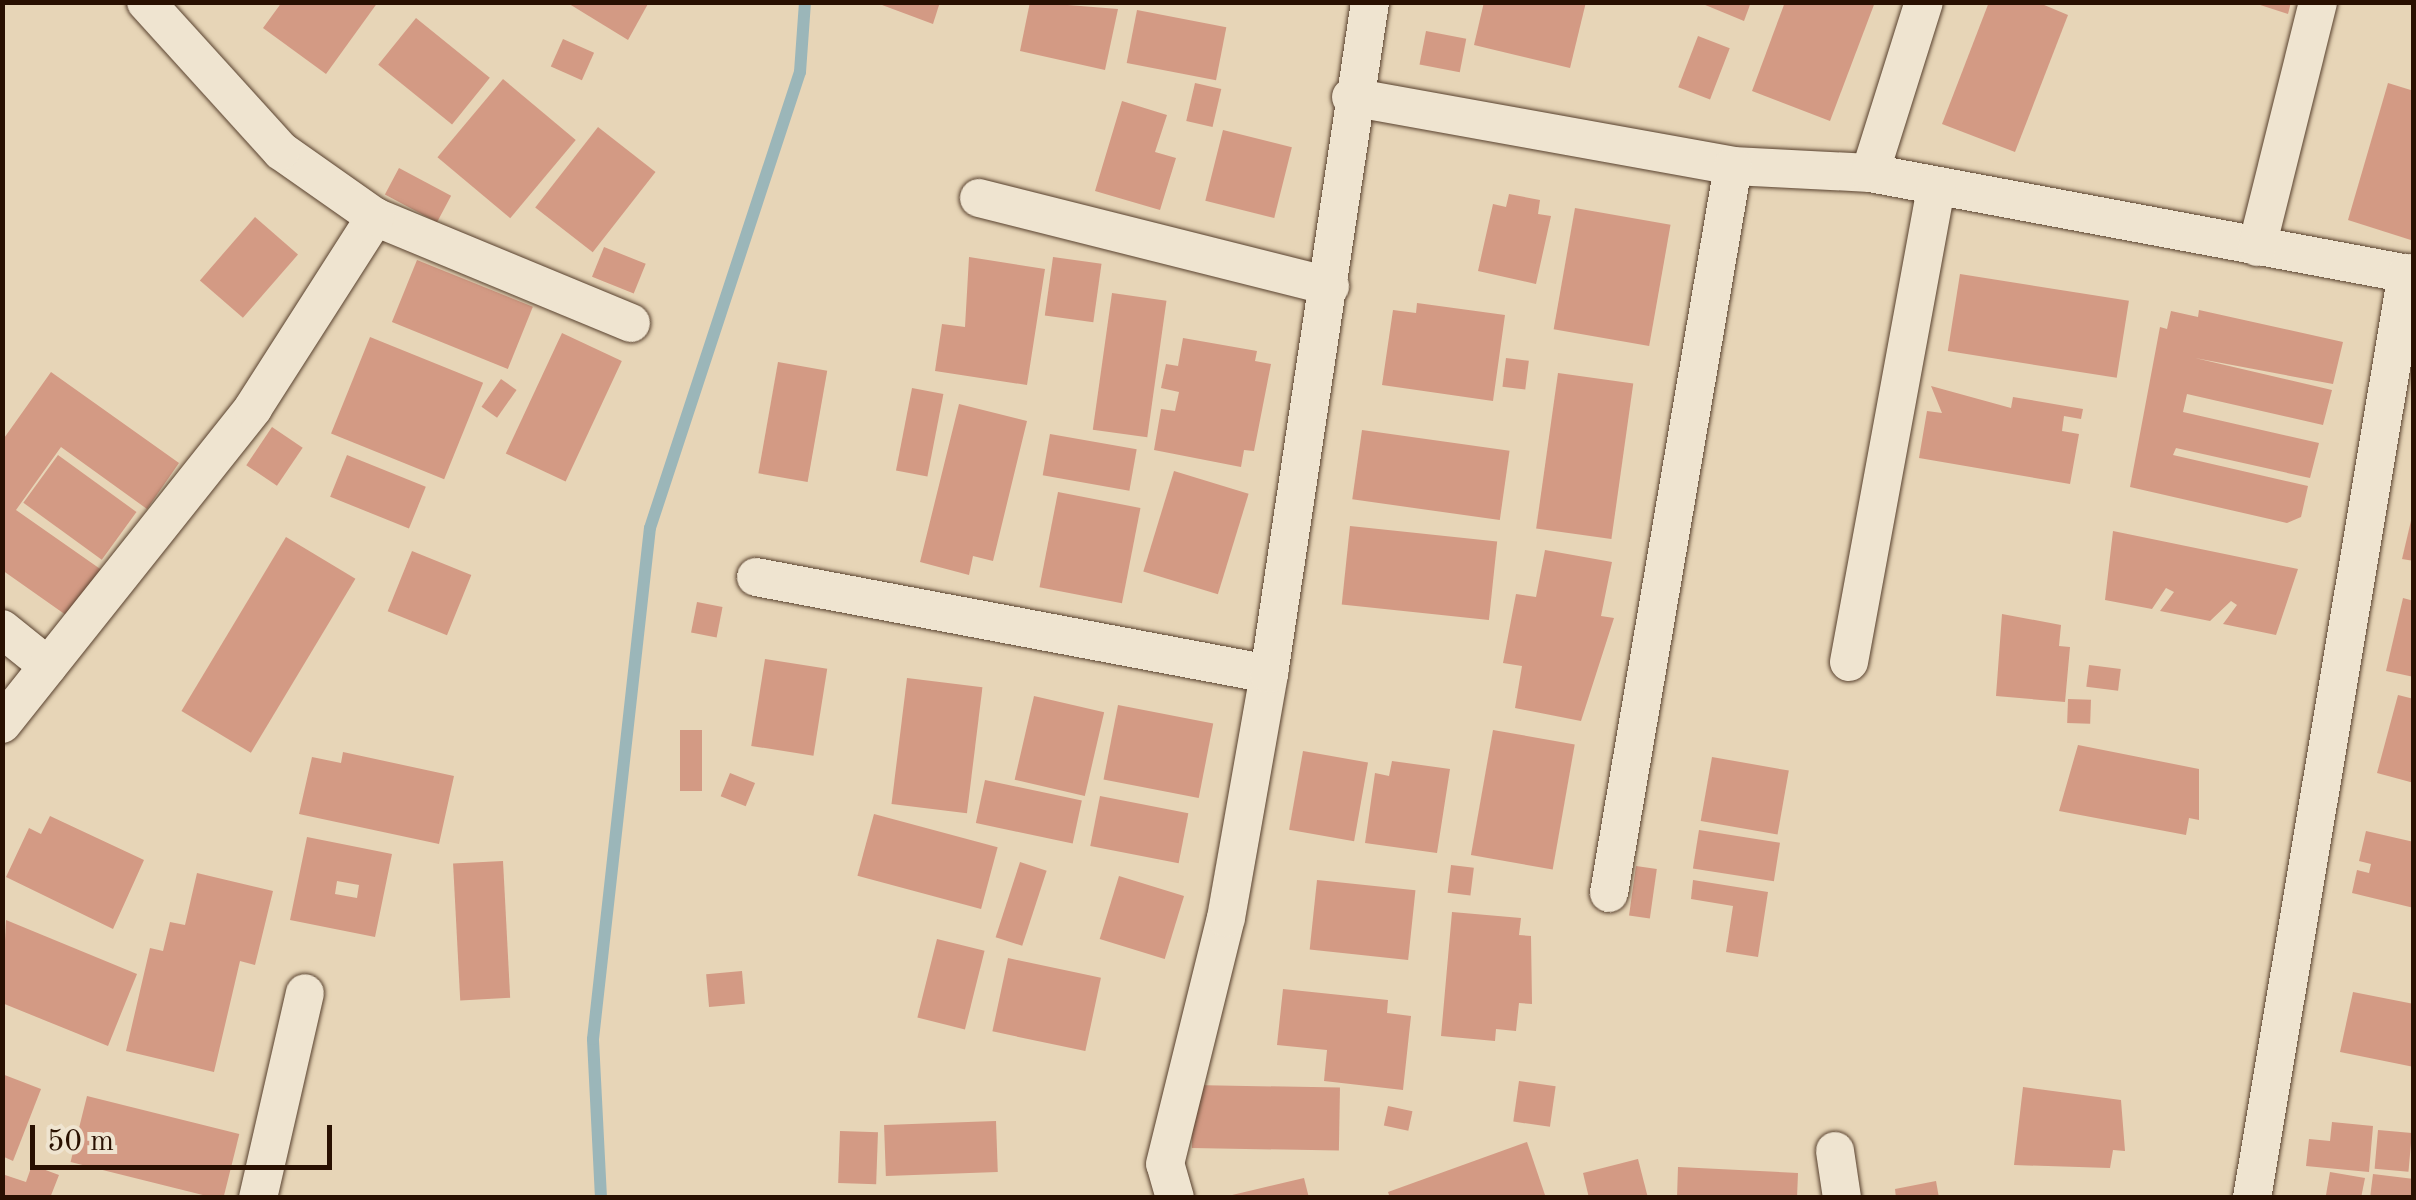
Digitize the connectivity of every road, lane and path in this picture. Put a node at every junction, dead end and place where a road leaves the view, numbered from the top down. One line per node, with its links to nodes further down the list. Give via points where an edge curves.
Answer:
1 (146, 2): 10 (street, via 281,151)
2 (1370, 2): 5 (street)
3 (1924, 2): 7 (street)
4 (2318, 2): 11 (street)
5 (1351, 97): 6 (street); 13 (street)
6 (1733, 166): 7 (street); 21 (street)
7 (1870, 173): 8 (street)
8 (1936, 186): 11 (street); 17 (street)
9 (980, 198): 13 (street)
10 (374, 218): 14 (street); 18 (street, via 253,408)
11 (2257, 247): 12 (street)
12 (2410, 274): 27 (street)
13 (1330, 286): 19 (street)
14 (632, 322)
15 (756, 577): 19 (street)
16 (2, 629): 18 (street)
17 (1848, 662)
18 (48, 666): 20 (street)
19 (1269, 674): 25 (street, via 1226,918 1166,1164)
20 (2, 724)
21 (1609, 893)
22 (305, 993): 24 (street)
23 (1836, 1151): 26 (street)
24 (258, 1198)
25 (1175, 1198)
26 (1842, 1198)
27 (2252, 1198)

